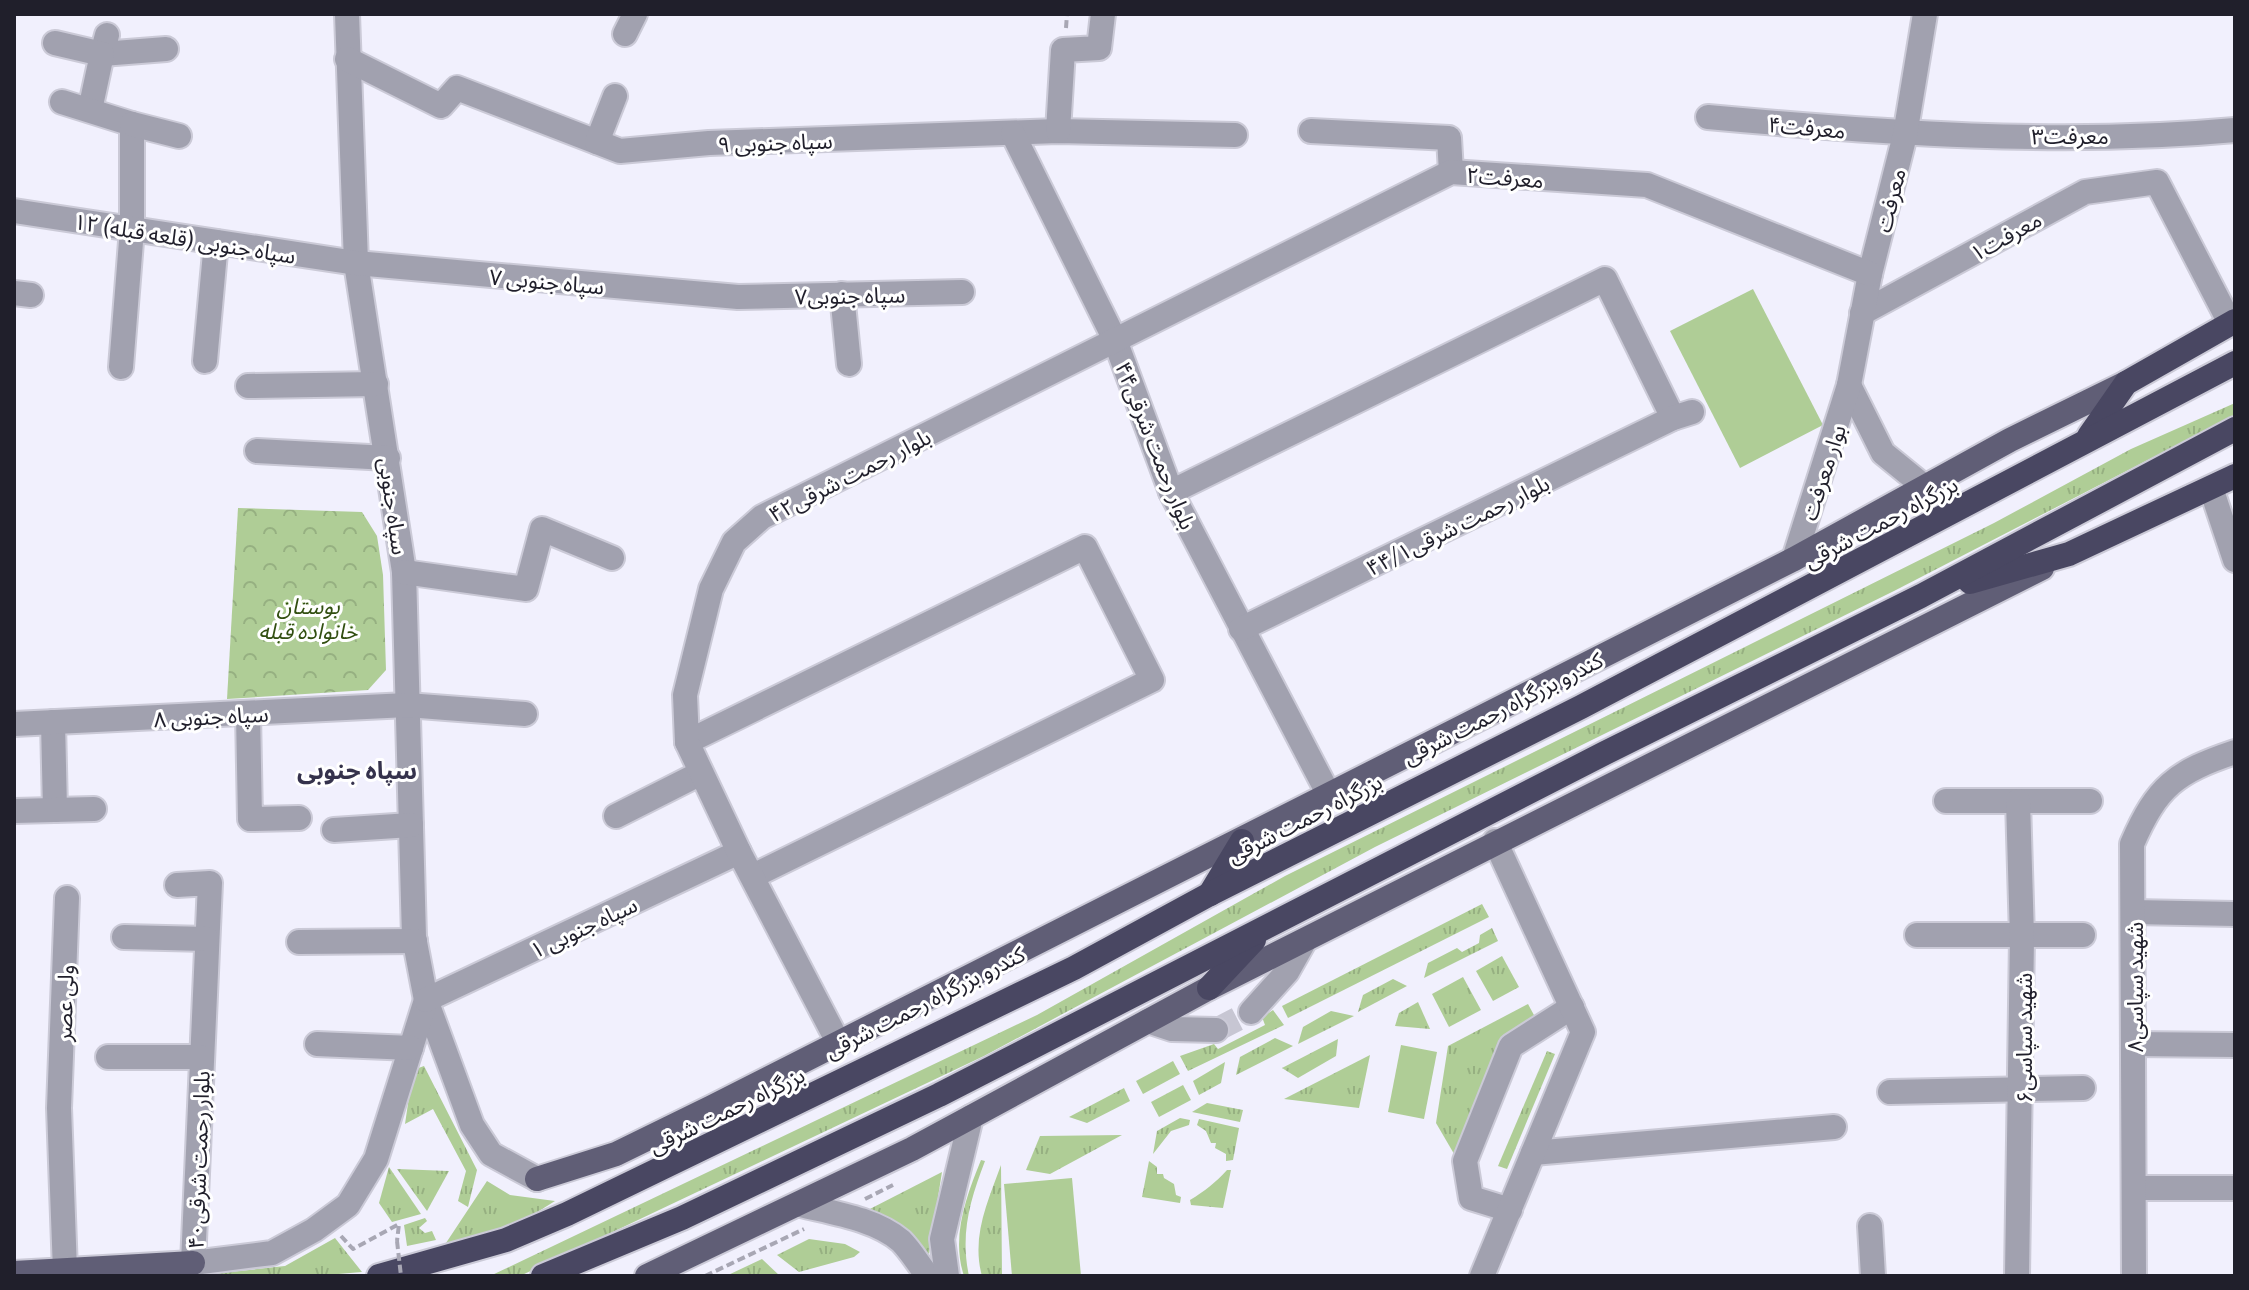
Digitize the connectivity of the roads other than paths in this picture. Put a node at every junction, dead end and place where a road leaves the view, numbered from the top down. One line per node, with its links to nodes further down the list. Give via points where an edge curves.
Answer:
1 (347, 14): 7 (street, سپاه جنوبی)
2 (1103, 14): 14 (street, via 1099,48 1063,50)
3 (1925, 14): 18 (street, معرفت)
4 (55, 43): 5 (street)
5 (105, 44): 6 (street); 10 (street)
6 (166, 49)
7 (347, 59): 20 (street, ۹ سپاه جنوبی, via 441,106 457,88); 25 (street, سپاه جنوبی)
8 (615, 96): 20 (street)
9 (62, 102): 10 (street)
10 (90, 110): 12 (street)
11 (1708, 117): 18 (street, معرفت۴)
12 (132, 124): 19 (street); 23 (street)
13 (2235, 130): 18 (street, معرفت۳)
14 (1058, 131): 16 (street, ۹ سپاه جنوبی); 17 (street, ۹ سپاه جنوبی)
15 (1311, 131): 21 (street, via 1449,138)
16 (1013, 134): 20 (street, ۹ سپاه جنوبی, via 709,143 620,151); 32 (street, ۴۴بلوار رحمت شرقی)
17 (1235, 135)
18 (1905, 135): 26 (street, معرفت)
19 (179, 136)
20 (597, 142)
21 (1451, 172): 26 (street, معرفت۲, via 1647,185); 32 (street, معرفت۲)
22 (14, 211): 23 (street, ۱۲ سپاه جنوبی (قلعه قبله))
23 (132, 229): 24 (street, ۱۲ سپاه جنوبی (قلعه قبله)); 35 (street)
24 (216, 242): 25 (street, ۱۲ سپاه جنوبی (قلعه قبله)); 33 (street)
25 (356, 263): 29 (street, ۷ سپاه جنوبی); 38 (street, سپاه جنوبی)
26 (1870, 274): 30 (street, معرفت)
27 (962, 292): 28 (street, سپاه جنوبی۷)
28 (842, 294): 29 (street, سپاه جنوبی۷); 34 (street)
29 (738, 297)
30 (1862, 313): 31 (street, معرفت۱, via 2085,192 2157,182); 39 (street, معرفت)
31 (2233, 322): 37 (highway)
32 (1115, 340): 48 (street, ۴۴بلوار رحمت شرقی); 61 (street, بلوار رحمت شرقی۴۲, via 762,517 734,542 711,589 685,695)
33 (205, 361)
34 (849, 364)
35 (121, 367)
36 (2224, 368): 37 (highway); 42 (highway, بزرگراه رحمت شرقی)
37 (2126, 383): 42 (highway); 46 (main road, کندرو بزرگراه رحمت شرقی)
38 (376, 384): 40 (street); 44 (street, سپاه جنوبی)
39 (1849, 385): 46 (street, via 1883,453); 51 (street, بوار معرفت)
40 (248, 386)
41 (2235, 429): 54 (highway)
42 (2084, 443): 80 (highway, بزرگراه رحمت شرقی)
43 (257, 451): 44 (street)
44 (388, 458): 53 (street, سپاه جنوبی)
45 (2235, 476): 47 (highway)
46 (1926, 488): 51 (main road, کندرو بزرگراه رحمت شرقی)
47 (2211, 488): 49 (highway); 52 (street)
48 (1171, 492): 55 (street, ۴۴بلوار رحمت شرقی); 55 (street, بلوار رحمت شرقی۴۴/۱, via 1605,279 1683,415)
49 (2069, 554): 54 (highway); 76 (main road)
50 (612, 558): 53 (street, via 542,529 526,589)
51 (1794, 559): 64 (main road, کندرو بزرگراه رحمت شرقی)
52 (2235, 560)
53 (404, 572): 56 (street, سپاه جنوبی)
54 (1921, 596): 84 (highway)
55 (1241, 629): 64 (street, ۴۴بلوار رحمت شرقی)
56 (407, 705): 57 (street, ۸ سپاه جنوبی); 58 (street, ۸ سپاه جنوبی); 73 (street, سپاه جنوبی)
57 (248, 713): 59 (street, ۸ سپاه جنوبی); 72 (street, via 250,819)
58 (525, 714)
59 (53, 722): 60 (street, ۸ سپاه جنوبی); 69 (street)
60 (14, 724)
61 (687, 742): 63 (street, بلوار رحمت شرقی۴۲); 78 (street, via 1085,547 1152,680)
62 (2235, 752): 82 (street, شهید سپاسی۸, via 2192,767 2173,780 2142,821 2132,844)
63 (701, 773): 71 (street); 77 (street, بلوار رحمت شرقی۴۲)
64 (1329, 795): 75 (main road, کندرو بزرگراه رحمت شرقی)
65 (1946, 801): 66 (street)
66 (2018, 801): 67 (street); 88 (street, شهید سپاسی۶)
67 (2090, 801)
68 (94, 809): 69 (street)
69 (55, 810): 70 (street)
70 (14, 811)
71 (616, 816)
72 (299, 818)
73 (411, 825): 74 (street); 91 (street, سپاه جنوبی)
74 (334, 830)
75 (1242, 841): 80 (highway); 100 (main road, کندرو بزرگراه رحمت شرقی)
76 (1495, 841): 90 (main road); 95 (street)
77 (739, 852): 78 (street, بلوار رحمت شرقی۴۲); 94 (street, ۱ سپاه جنوبی)
78 (753, 876): 100 (street, بلوار رحمت شرقی۴۲)
79 (177, 885): 89 (street, بلوار رحمت شرقی۴۰, via 210,883)
80 (1210, 894): 121 (highway, بزرگراه رحمت شرقی, via 1060,975 567,1214 506,1240)
81 (67, 898): 119 (street, ولی عصر, via 59,1108)
82 (2133, 912): 83 (street); 101 (street, شهید سپاسی۸)
83 (2235, 914)
84 (1265, 927): 93 (highway); 122 (highway, via 939,1095 682,1218)
85 (1917, 935): 88 (street)
86 (2083, 935): 88 (street)
87 (124, 937): 89 (street)
88 (2022, 937): 107 (street, شهید سپاسی۶)
89 (207, 939): 105 (street, بلوار رحمت شرقی۴۰)
90 (1305, 940): 93 (main road); 96 (street, via 1287,972)
91 (415, 941): 92 (street); 94 (street, سپاه جنوبی)
92 (299, 942)
93 (1209, 988): 97 (main road)
94 (426, 1000): 103 (street, سپاه جنوبی); 112 (street, سپاه جنوبی, via 472,1125 491,1154)
95 (1572, 1007): 111 (street, via 1583,1032); 116 (street, via 1511,1046 1465,1161 1471,1198)
96 (1251, 1012)
97 (1148, 1021): 98 (street, via 1172,1029); 109 (main road)
98 (1216, 1030)
99 (317, 1044): 103 (street)
100 (839, 1044): 112 (main road, کندرو بزرگراه رحمت شرقی, via 616,1154)
101 (2133, 1044): 102 (street); 113 (street, شهید سپاسی۸)
102 (2235, 1045)
103 (411, 1048): 118 (street, سپاه جنوبی, via 376,1159 348,1205 272,1253)
104 (108, 1057): 105 (street)
105 (201, 1057): 118 (street, بلوار رحمت شرقی۴۰)
106 (2083, 1088): 107 (street)
107 (2022, 1090): 108 (street); 128 (street, شهید سپاسی۶)
108 (1890, 1092)
109 (971, 1117): 115 (main road); 125 (street, via 942,1239)
110 (1834, 1127): 111 (street)
111 (1533, 1153): 116 (street)
112 (537, 1179)
113 (2134, 1188): 114 (street); 129 (street, شهید سپاسی۸)
114 (2235, 1188)
115 (801, 1205): 123 (main road); 124 (street, via 887,1232 902,1242)
116 (1510, 1210): 126 (street)
117 (1870, 1226): 127 (street)
118 (193, 1263): 119 (main road)
119 (65, 1271): 120 (main road)
120 (14, 1273)
121 (379, 1276)
122 (543, 1276)
123 (647, 1276)
124 (928, 1276)
125 (947, 1276)
126 (1482, 1276)
127 (1873, 1276)
128 (2017, 1276)
129 (2134, 1276)

